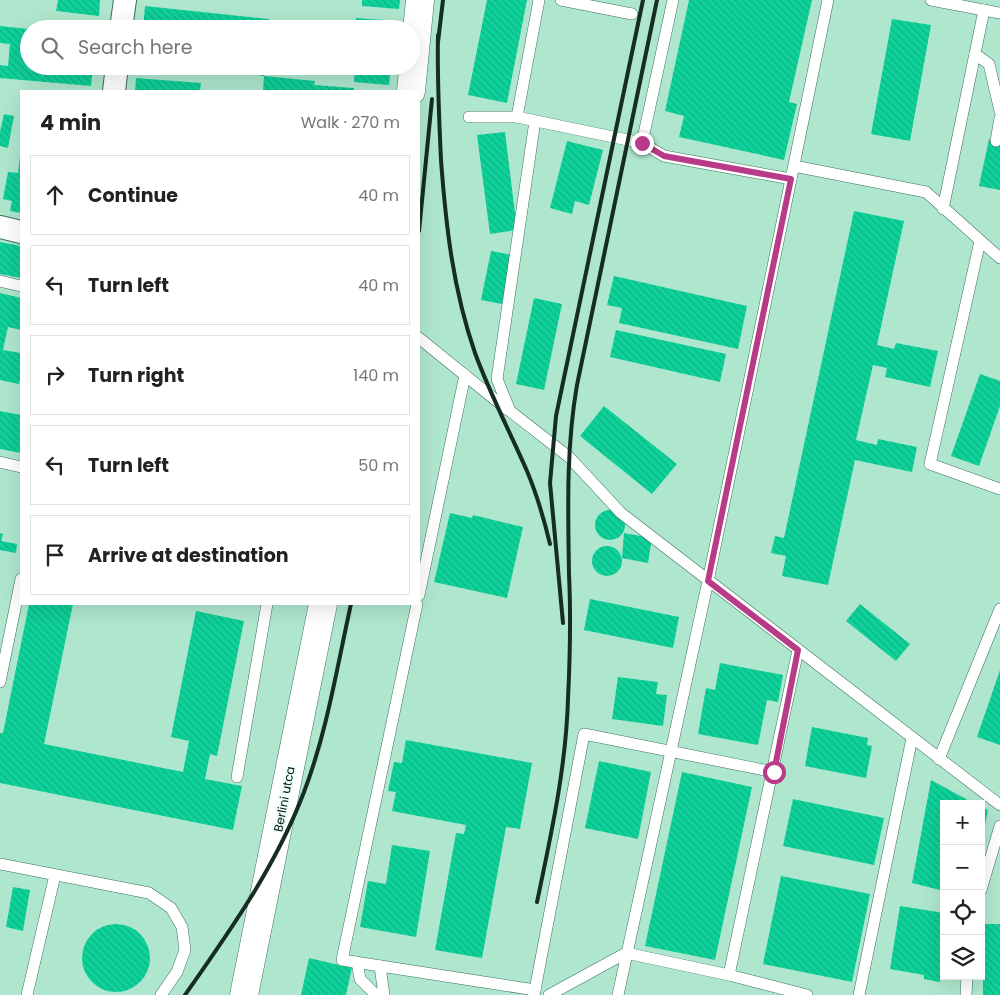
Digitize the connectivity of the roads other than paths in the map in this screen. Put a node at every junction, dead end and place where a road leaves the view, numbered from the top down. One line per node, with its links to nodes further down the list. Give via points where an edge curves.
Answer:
1 (125, 0): 11 (street)
2 (420, 0): 12 (street)
3 (539, 0): 20 (lane)
4 (562, 0): 10 (lane)
5 (673, 0): 24 (lane)
6 (828, 0): 25 (lane)
7 (931, 0): 8 (lane)
8 (984, 10): 9 (lane); 13 (lane)
9 (1000, 12)
10 (632, 14)
11 (122, 20)
12 (418, 20)
13 (975, 54): 18 (lane, via 990,64); 27 (lane)
14 (116, 75): 16 (street)
15 (412, 75): 17 (street)
16 (114, 90)
17 (410, 90)
18 (1000, 111)
19 (468, 117): 20 (lane)
20 (517, 117): 22 (lane)
21 (1000, 118): 23 (lane)
22 (534, 121): 24 (lane); 36 (lane, via 497,379)
23 (996, 141)
24 (642, 143): 26 (lane, via 664,156)
25 (794, 166): 26 (lane); 27 (lane, via 926,192)
26 (791, 179): 40 (lane)
27 (943, 209): 30 (lane)
28 (0, 227): 29 (street)
29 (20, 232)
30 (980, 241): 31 (lane); 39 (lane, via 930,464)
31 (1000, 258)
32 (0, 281): 33 (lane)
33 (20, 286)
34 (420, 339): 35 (lane)
35 (465, 375): 36 (lane); 42 (lane)
36 (510, 411): 40 (lane, via 568,457 621,513)
37 (0, 462): 38 (lane)
38 (20, 466)
39 (1000, 489)
40 (708, 581): 47 (lane); 50 (lane)
41 (20, 584): 48 (lane)
42 (420, 590)
43 (267, 605): 53 (lane)
44 (323, 605): 67 (street, Berlini utca)
45 (417, 605): 60 (lane, via 342,960)
46 (1000, 608): 51 (lane)
47 (798, 650): 49 (lane); 52 (lane)
48 (0, 682)
49 (912, 738): 51 (lane); 73 (lane)
50 (672, 751): 52 (lane); 59 (lane); 64 (lane, via 584,734)
51 (939, 759): 54 (lane)
52 (774, 772): 62 (lane)
53 (237, 777)
54 (1000, 805)
55 (1000, 826): 58 (lane)
56 (0, 864): 57 (lane)
57 (55, 874): 65 (lane); 66 (lane, via 149,893 171,908 182,927 185,950 177,972)
58 (985, 877)
59 (626, 953): 62 (lane); 70 (lane); 71 (lane)
60 (357, 962): 61 (lane); 68 (lane, via 360,980)
61 (380, 966): 64 (lane); 69 (lane)
62 (729, 975): 72 (lane)
63 (967, 980): 74 (lane)
64 (535, 993)
65 (27, 995)
66 (161, 995)
67 (244, 995)
68 (376, 995)
69 (384, 995)
70 (549, 995)
71 (618, 995)
72 (807, 995)
73 (859, 995)
74 (966, 995)

